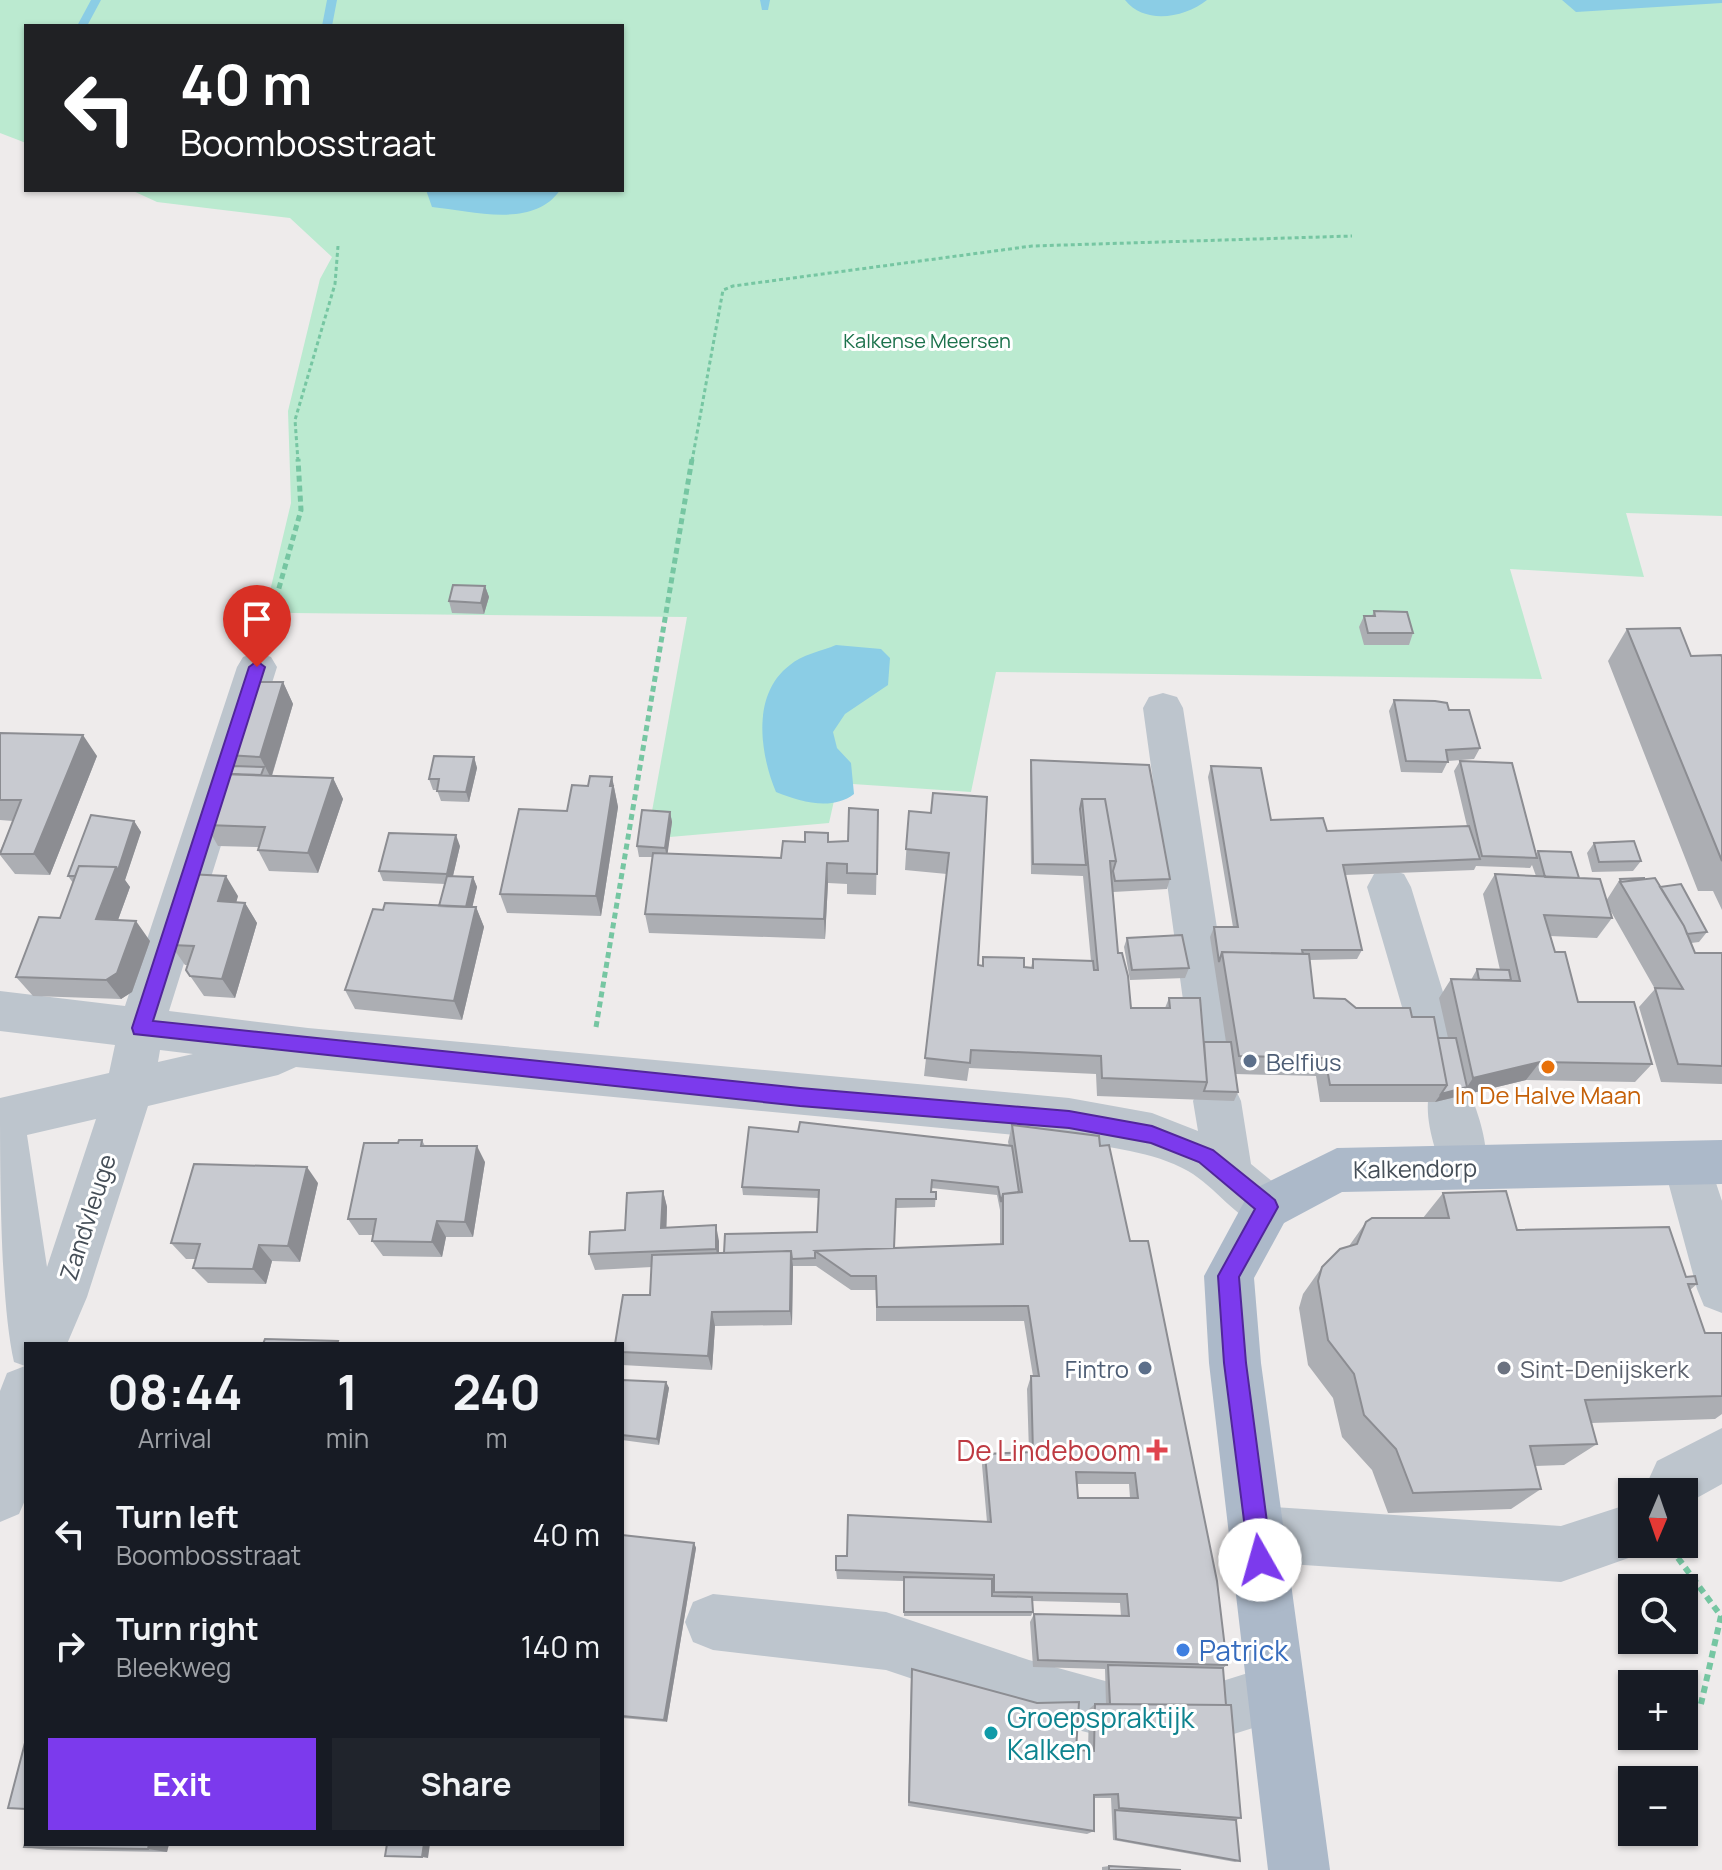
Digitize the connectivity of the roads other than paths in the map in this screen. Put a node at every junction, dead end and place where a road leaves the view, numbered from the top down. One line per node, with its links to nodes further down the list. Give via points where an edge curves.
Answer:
1 (257, 667): 5 (street, Zandvleuge)
2 (1163, 708): 8 (street)
3 (1389, 887): 7 (street)
4 (0, 1011): 5 (street)
5 (141, 1028): 6 (street); 9 (street, Zandvleuge)
6 (308, 1048): 9 (street); 15 (street, via 1069,1119 1152,1135 1206,1156)
7 (1437, 1048)
8 (1213, 1051)
9 (130, 1088): 12 (street); 18 (street, Zandvleuge, via 62,1297)
10 (1449, 1099): 14 (street)
11 (1217, 1101): 15 (street)
12 (0, 1119): 17 (street, Zandvleuge)
13 (1705, 1162): 14 (main road, Kalkendorp); 16 (street)
14 (1465, 1167): 15 (main road, Kalkendorp, via 1337,1170)
15 (1248, 1191): 23 (main road, via 1229,1276)
16 (1722, 1289)
17 (32, 1342)
18 (42, 1342)
19 (24, 1400): 22 (street)
20 (1722, 1455): 21 (street)
21 (1680, 1478)
22 (0, 1495)
23 (1257, 1534): 24 (street, via 1561,1554); 26 (main road)
24 (1618, 1548)
25 (713, 1622): 27 (street, via 886,1641 1029,1689)
26 (1277, 1693): 28 (street); 29 (main road)
27 (1106, 1708)
28 (1221, 1709)
29 (1299, 1870)

